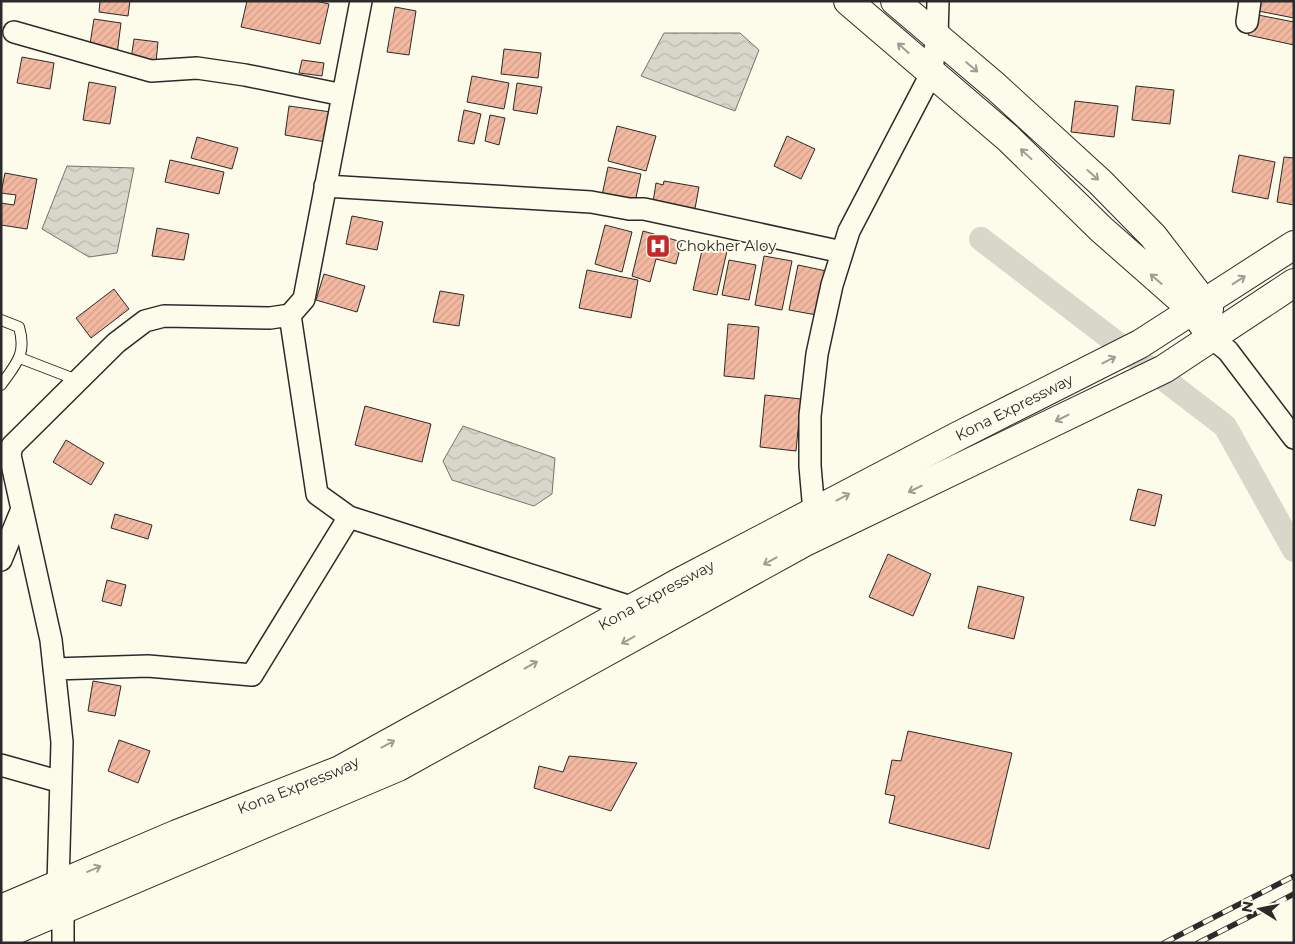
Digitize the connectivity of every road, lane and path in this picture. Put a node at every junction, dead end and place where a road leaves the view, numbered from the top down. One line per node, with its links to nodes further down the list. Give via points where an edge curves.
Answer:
1 (361, 1): 10 (street)
2 (848, 1): 9 (main road, one-way to 2)
3 (895, 1): 8 (main road)
4 (938, 1): 8 (street)
5 (1250, 1): 6 (street)
6 (1247, 22)
7 (14, 32): 10 (street, via 150,71 197,68)
8 (937, 37): 9 (street); 15 (main road, one-way to 15, via 1100,182 1153,236)
9 (931, 74): 13 (street, via 849,231); 15 (main road, one-way to 9, via 1108,235 1008,138)
10 (343, 95): 11 (street)
11 (325, 186): 13 (street, via 591,202 644,209); 16 (street, via 304,299)
12 (1294, 245): 15 (main road, Kona Expressway, one-way to 12)
13 (842, 252): 25 (street, via 818,354 810,416)
14 (1294, 283): 18 (main road, Kona Expressway)
15 (1199, 306): 18 (main road); 25 (main road, Kona Expressway, one-way to 15, via 1140,344)
16 (290, 315): 20 (street, via 270,318 164,316 145,321 116,343); 26 (street, via 317,494)
17 (1, 320): 19 (lane, via 19,327 23,340)
18 (1222, 339): 22 (street); 32 (main road, Kona Expressway, one-way to 32, via 803,543 398,767)
19 (20, 358): 20 (lane); 21 (lane)
20 (78, 380): 23 (street)
21 (1, 385)
22 (1294, 438)
23 (7, 444): 24 (street)
24 (22, 509): 27 (street); 29 (street)
25 (814, 512): 28 (main road, Kona Expressway)
26 (349, 517): 28 (street); 29 (street, via 252,676 148,666)
27 (1, 560)
28 (634, 608): 32 (main road, Kona Expressway, one-way to 28, via 177,834 340,770)
29 (54, 669): 31 (street, via 62,742)
30 (1, 765): 31 (street)
31 (61, 782): 32 (street)
32 (61, 897): 33 (main road, Kona Expressway); 34 (main road, Kona Expressway); 35 (street)
33 (1, 909)
34 (1, 936)
35 (63, 943)

